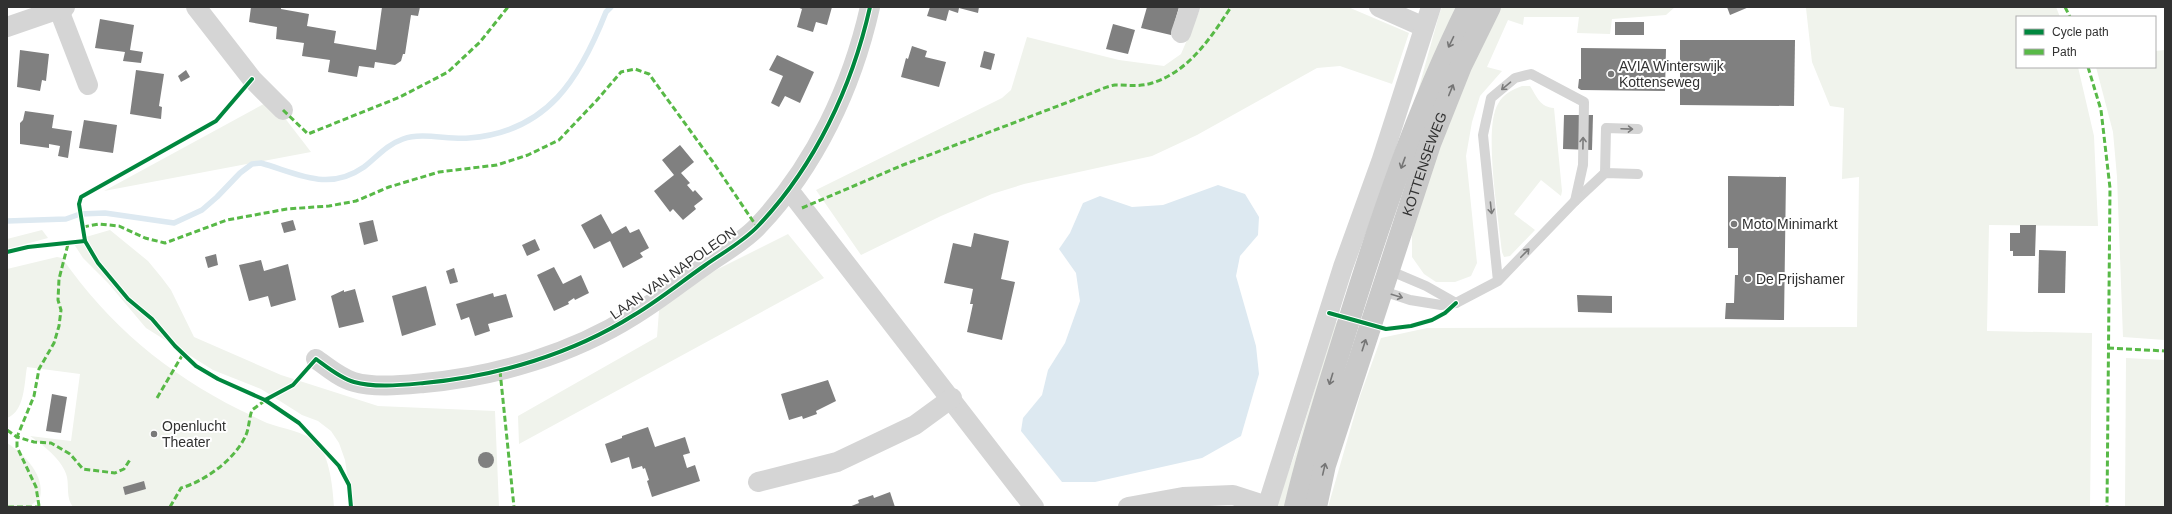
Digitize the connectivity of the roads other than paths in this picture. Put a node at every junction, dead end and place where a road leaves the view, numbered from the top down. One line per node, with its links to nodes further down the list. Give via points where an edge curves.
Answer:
1 (196, 7): 13 (street, via 252,79)
2 (870, 7): 17 (street, LAAN VAN NAPOLEON, via 858,51 833,114 820,141)
3 (1190, 7): 11 (street)
4 (1379, 7): 10 (street)
5 (1431, 7): 10 (street)
6 (1468, 7): 21 (main road, KOTTENSEWEG, one-way to 21, via 1445,53)
7 (1490, 7): 20 (main road, KOTTENSEWEG, one-way to 7, via 1430,144 1461,66)
8 (62, 8): 9 (street); 12 (street)
9 (7, 27)
10 (1424, 27): 19 (street)
11 (1181, 33)
12 (88, 85)
13 (283, 110)
14 (1638, 129): 15 (lane, one-way to 14, via 1606,128)
15 (1605, 173): 16 (lane); 18 (lane)
16 (1638, 174)
17 (789, 190): 25 (street, LAAN VAN NAPOLEON, via 757,227 657,300 611,328 540,358 471,377 406,384 354,382); 26 (street)
18 (1575, 201): 22 (lane, one-way to 18); 22 (lane, one-way to 22, via 1583,165 1584,102 1531,74 1515,78 1491,98 1483,135)
19 (1343, 267): 21 (street); 30 (street)
20 (1389, 269): 21 (lane); 23 (main road, KOTTENSEWEG); 24 (lane)
21 (1363, 274): 23 (lane); 31 (main road, KOTTENSEWEG, one-way to 31, via 1305,462)
22 (1498, 281): 24 (lane)
23 (1381, 291): 24 (lane, one-way to 24, via 1410,300 1441,305); 32 (main road, KOTTENSEWEG, one-way to 23, via 1325,465)
24 (1456, 303)
25 (316, 359)
26 (952, 398): 27 (street, via 915,425 837,462); 28 (street)
27 (758, 482)
28 (1034, 507)
29 (1128, 507): 30 (street, via 1184,497 1233,495)
30 (1267, 507)
31 (1295, 507)
32 (1316, 507)

